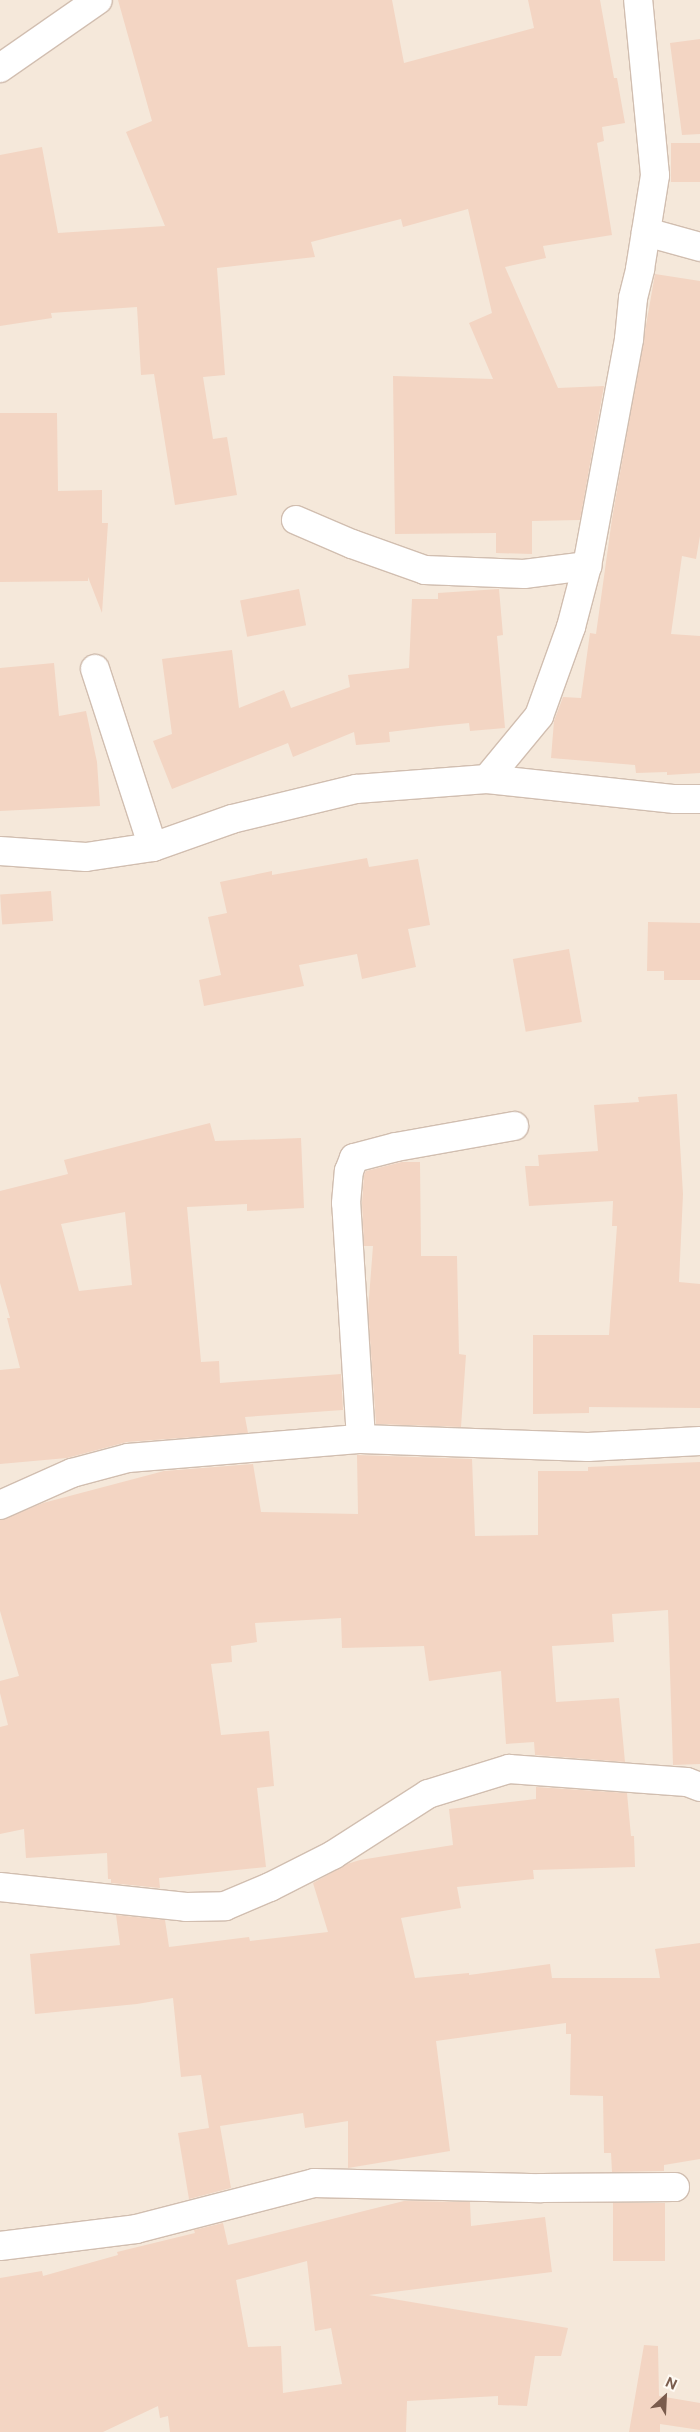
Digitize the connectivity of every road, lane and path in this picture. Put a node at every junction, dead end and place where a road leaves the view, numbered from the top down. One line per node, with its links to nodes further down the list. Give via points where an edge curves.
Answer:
1 (98, 0): 3 (street)
2 (638, 0): 4 (street, via 655,176)
3 (0, 68)
4 (646, 232): 5 (street); 7 (street)
5 (700, 246)
6 (296, 520): 7 (street, via 425,570 524,574)
7 (587, 566): 9 (street, via 571,627 539,716)
8 (95, 669): 11 (street)
9 (487, 779): 10 (street); 11 (street, via 356,789 232,819)
10 (700, 799)
11 (153, 846): 12 (street, via 86,857)
12 (0, 850)
13 (514, 1126): 14 (street, via 396,1147 354,1158 348,1171 346,1203)
14 (361, 1439): 15 (street, via 588,1447); 16 (street, via 128,1458 72,1472)
15 (700, 1441)
16 (0, 1505)
17 (700, 1787): 18 (street, via 687,1782 510,1769 428,1794 333,1855 225,1906 186,1907)
18 (0, 1887)
19 (676, 2187): 20 (street, via 314,2183 136,2229)
20 (0, 2246)

